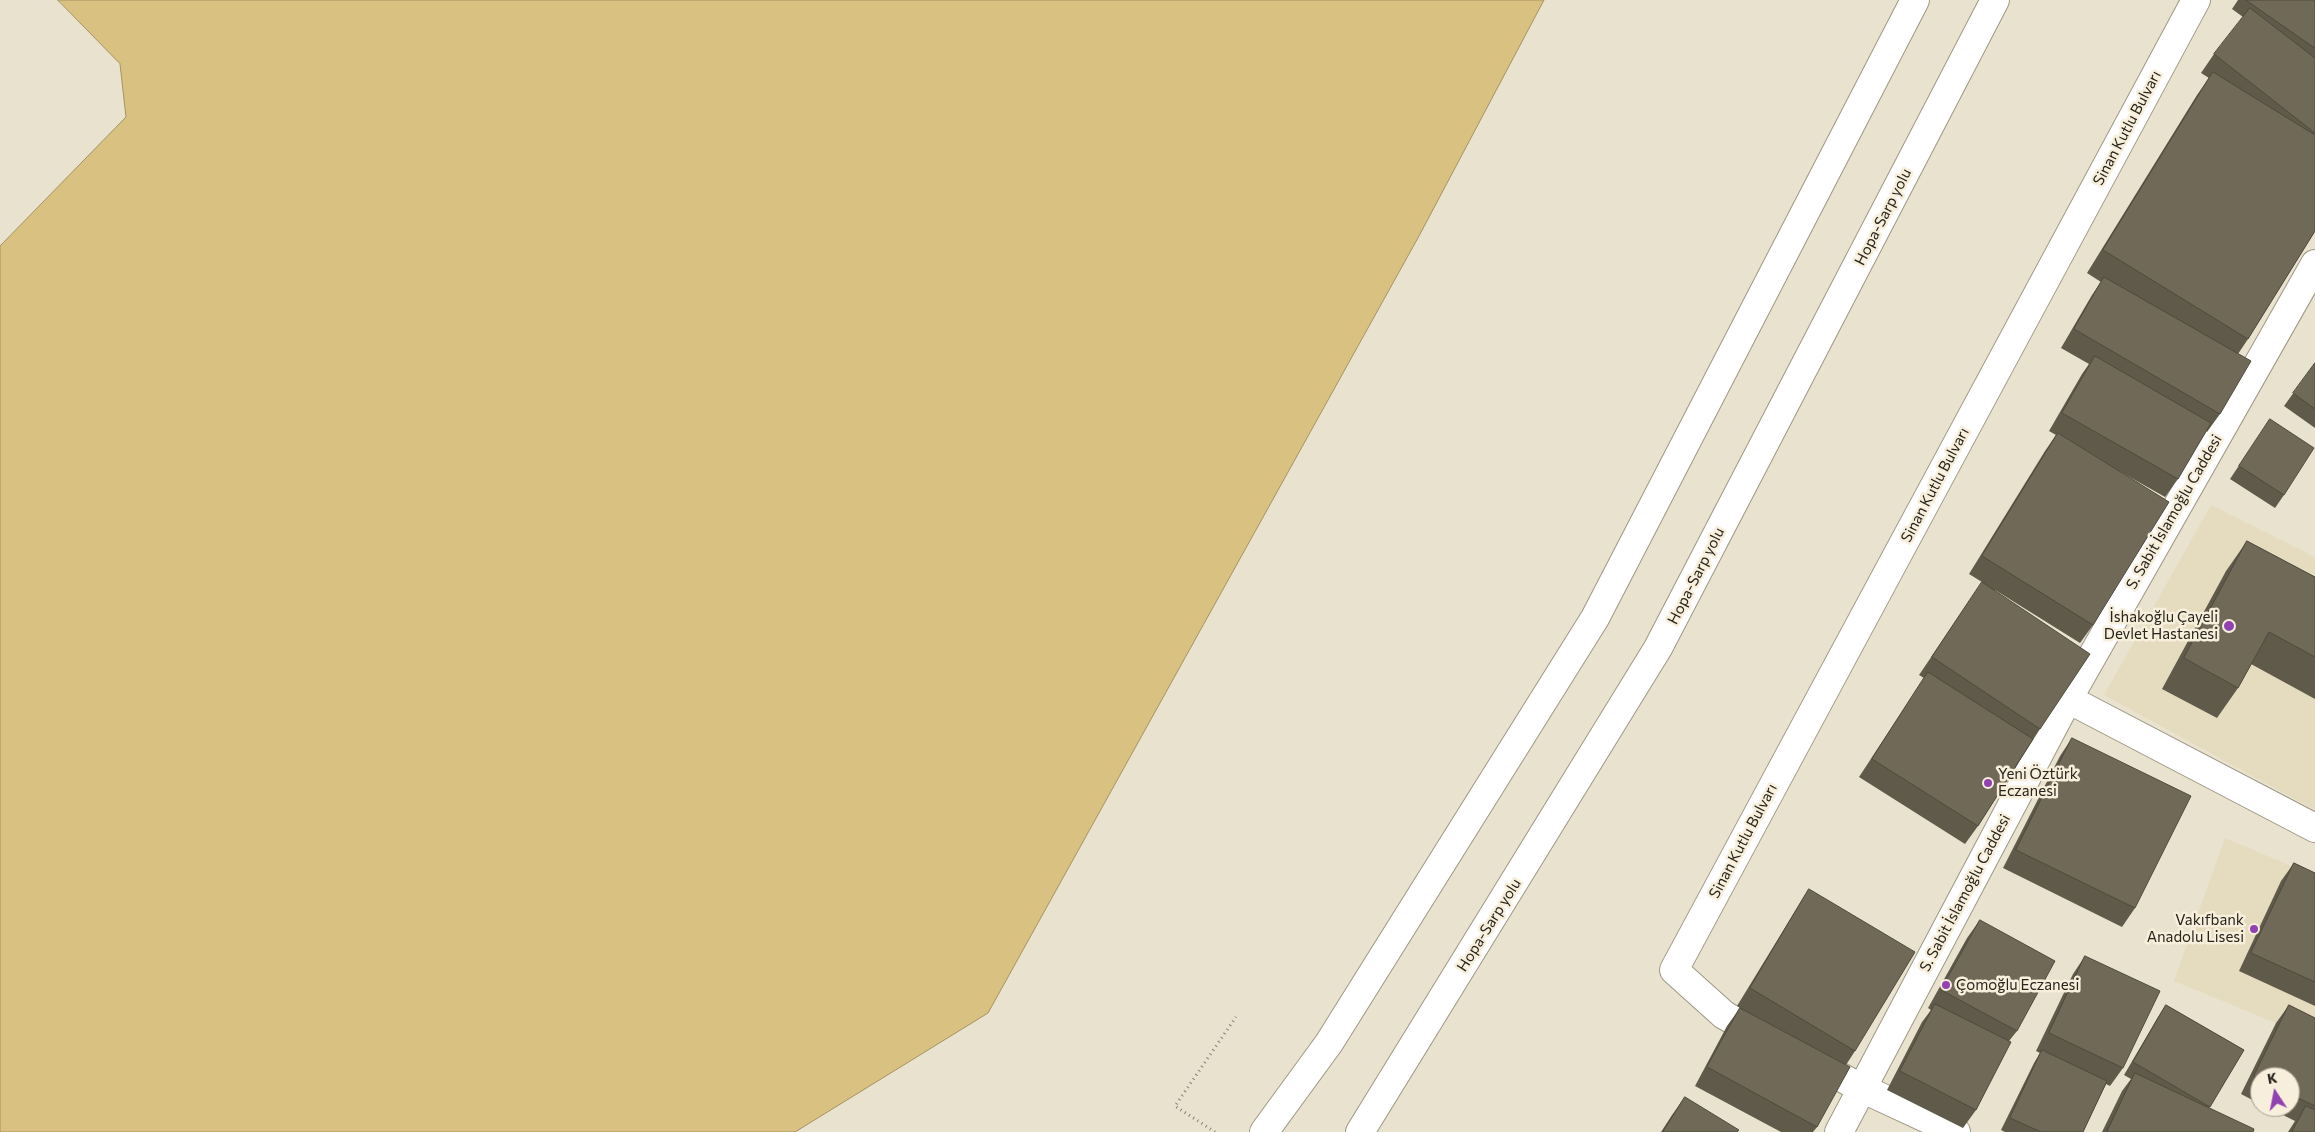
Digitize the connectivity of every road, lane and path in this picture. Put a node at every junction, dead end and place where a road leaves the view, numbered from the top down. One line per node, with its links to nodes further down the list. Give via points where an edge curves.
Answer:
1 (1915, 0): 10 (main road, via 1594,618 1329,1042)
2 (1995, 0): 11 (main road, Hopa-Sarp yolu, via 1658,648)
3 (2196, 0): 8 (main road, Sinan Kutlu Bulvarı, via 1674,970 1724,1015)
4 (2315, 264): 5 (main road, S. Sabit İslamoğlu Caddesi)
5 (2068, 699): 6 (main road); 8 (main road, S. Sabit İslamoğlu Caddesi)
6 (2315, 828)
7 (1236, 1017): 9 (path, via 1175,1106)
8 (1861, 1088): 12 (main road, S. Sabit İslamoğlu Caddesi); 13 (main road)
9 (1215, 1132)
10 (1264, 1132)
11 (1360, 1132)
12 (1839, 1132)
13 (1956, 1132)

